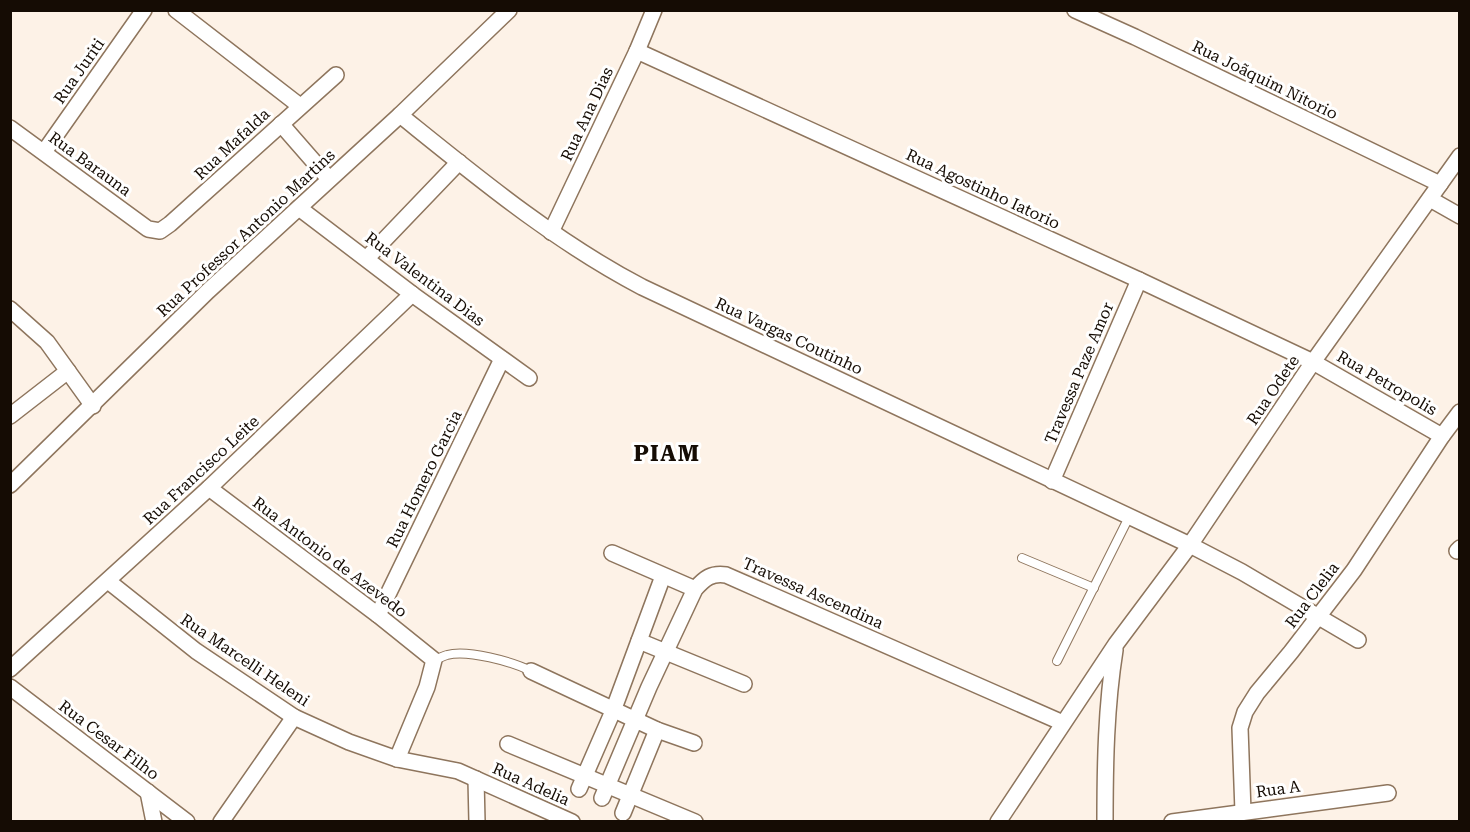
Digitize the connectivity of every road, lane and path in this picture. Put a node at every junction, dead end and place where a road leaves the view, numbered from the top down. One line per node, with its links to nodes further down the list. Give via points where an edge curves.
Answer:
1 (144, 10): 12 (street, Rua Juriti)
2 (176, 10): 8 (street)
3 (509, 10): 9 (street, Rua Professor Antonio Martins)
4 (654, 10): 6 (street, Rua Ana Dias)
5 (1075, 10): 16 (street, Rua Joãquim Nitorio)
6 (637, 51): 21 (street, Rua Ana Dias); 23 (street, Rua Agostinho Iatorio)
7 (336, 75): 8 (street, Rua Mafalda)
8 (300, 106): 10 (street, Rua Mafalda)
9 (400, 115): 14 (street, Rua Vargas Coutinho); 15 (street, Rua Professor Antonio Martins)
10 (281, 124): 15 (street); 20 (street, Rua Mafalda, via 170,225 160,231)
11 (10, 128): 12 (street, Rua Barauna)
12 (44, 153): 20 (street, Rua Barauna)
13 (1460, 156): 16 (street, Rua Odete)
14 (459, 162): 21 (street, Rua Vargas Coutinho); 22 (street)
15 (329, 179): 18 (street, Rua Professor Antonio Martins)
16 (1440, 184): 17 (street, Rua Odete)
17 (1430, 199): 19 (street); 27 (street, Rua Odete)
18 (299, 208): 22 (street, Rua Valentina Dias); 30 (street, Rua Professor Antonio Martins, via 208,291)
19 (1460, 216)
20 (148, 229)
21 (551, 232): 34 (street, Rua Vargas Coutinho, via 642,287)
22 (367, 258): 24 (street, Rua Valentina Dias)
23 (1139, 280): 27 (street, Rua Agostinho Iatorio); 34 (street, Travessa Paze Amor)
24 (412, 294): 26 (street, Rua Valentina Dias); 36 (street, Rua Francisco Leite)
25 (10, 309): 28 (street, via 47,342)
26 (502, 359): 29 (street, Rua Valentina Dias); 45 (street, Rua Homero Garcia)
27 (1313, 362): 33 (street, Rua Petropolis); 38 (street, Rua Odete)
28 (68, 371): 30 (street); 32 (street)
29 (529, 378)
30 (93, 406): 35 (street, Rua Professor Antonio Martins)
31 (1460, 412): 33 (street, Rua Clelia)
32 (10, 416)
33 (1449, 434): 46 (street, Rua Clelia)
34 (1052, 481): 37 (street, Rua Vargas Coutinho)
35 (10, 485)
36 (209, 488): 42 (street, Rua Francisco Leite); 45 (street, Rua Antonio de Azevedo)
37 (1129, 516): 38 (street, Rua Vargas Coutinho); 43 (lane)
38 (1190, 545): 46 (street, Rua Vargas Coutinho); 49 (street, Rua Odete)
39 (612, 553): 41 (street)
40 (1022, 558): 43 (lane)
41 (663, 576): 44 (street); 48 (street)
42 (108, 581): 53 (street, Rua Francisco Leite); 58 (street, Rua Marcelli Heleni, via 196,651)
43 (1094, 588): 52 (lane)
44 (695, 589): 50 (street); 60 (street, Travessa Ascendina, via 705,578 726,575)
45 (378, 615): 51 (street, Rua Antonio de Azevedo)
46 (1319, 617): 47 (street, Rua Vargas Coutinho); 71 (street, Rua Clelia, via 1245,712 1240,728)
47 (1358, 640)
48 (639, 641): 50 (street); 57 (street)
49 (1116, 644): 60 (street, Rua Odete); 80 (street, Rua Odete, via 1110,681)
50 (667, 651): 55 (street); 59 (street)
51 (431, 657): 54 (lane, via 478,655); 64 (street, via 427,687)
52 (1057, 661)
53 (10, 669)
54 (531, 671): 57 (street)
55 (744, 684)
56 (10, 687): 68 (street, Rua Cesar Filho)
57 (614, 711): 59 (street); 66 (street)
58 (294, 717): 64 (street, Rua Marcelli Heleni); 75 (street)
59 (635, 720): 61 (street); 67 (street)
60 (1063, 723): 79 (street, Rua Odete)
61 (657, 730): 62 (street); 70 (street)
62 (694, 743)
63 (508, 744): 66 (street)
64 (397, 759): 65 (street, Rua Marcelli Heleni)
65 (476, 778): 76 (street); 77 (street, Rua Adelia)
66 (582, 782): 67 (street)
67 (605, 791): 70 (street)
68 (148, 792): 73 (street); 74 (street, Rua Cesar Filho)
69 (1388, 792): 71 (street, Rua A)
70 (629, 794): 72 (street); 78 (street)
71 (1243, 812): 81 (street, Rua A)
72 (623, 813)
73 (154, 822)
74 (187, 822)
75 (221, 822)
76 (477, 822)
77 (572, 822)
78 (695, 822)
79 (998, 822)
80 (1105, 822)
81 (1172, 822)

